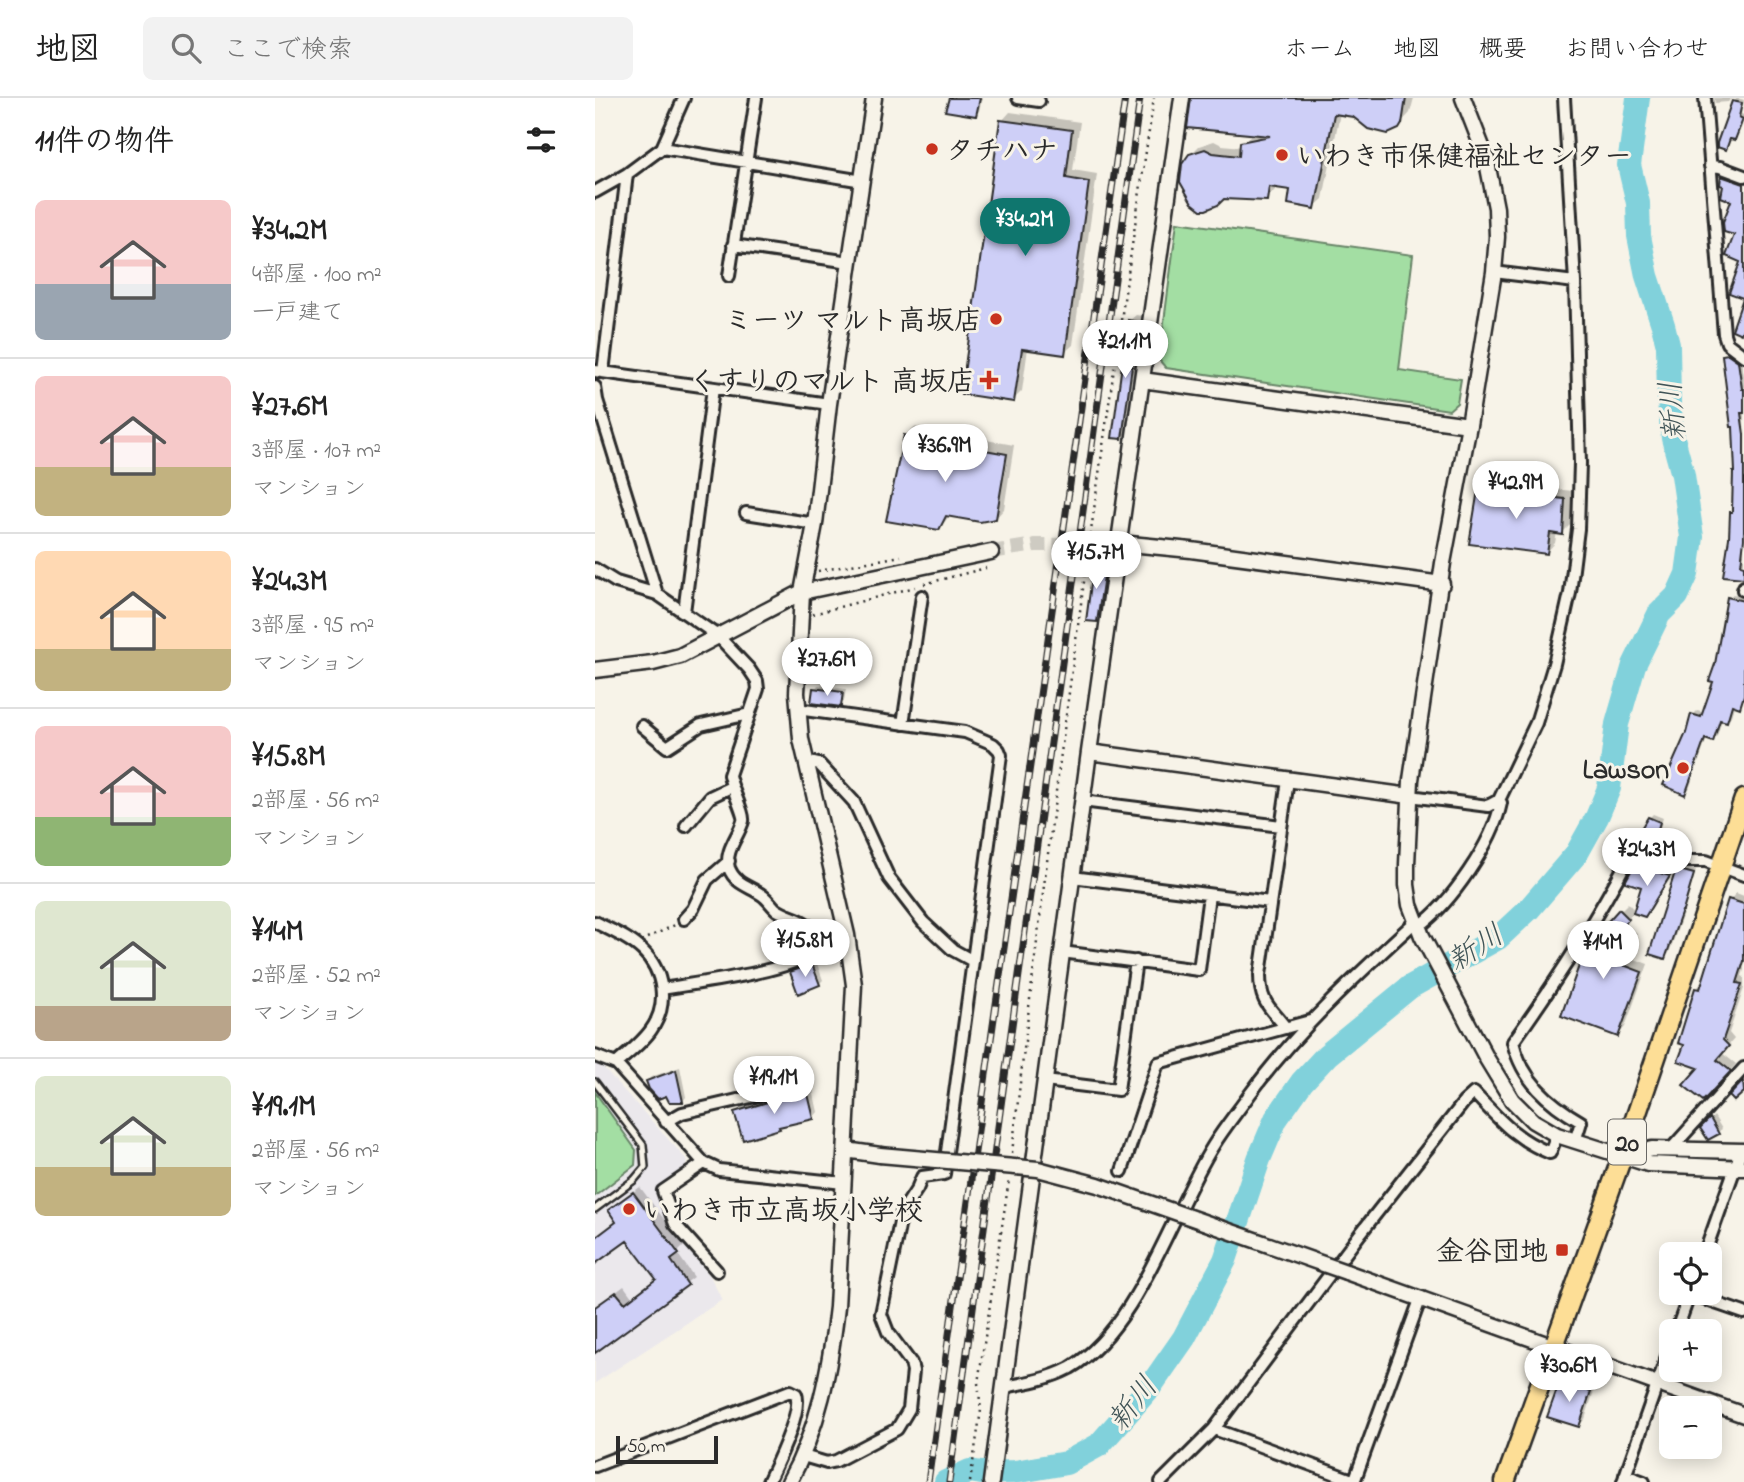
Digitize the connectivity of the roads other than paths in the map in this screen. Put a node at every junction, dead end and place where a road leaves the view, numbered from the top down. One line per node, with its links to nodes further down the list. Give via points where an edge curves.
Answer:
1 (684, 98): 10 (street)
2 (756, 98): 11 (street)
3 (874, 98): 15 (street)
4 (1018, 98): 9 (street)
5 (1182, 98): 24 (street)
6 (1463, 98): 19 (street, via 1492,183 1497,237)
7 (1564, 98): 21 (street)
8 (1705, 98): 12 (street)
9 (1039, 101)
10 (662, 148): 11 (street); 13 (street)
11 (746, 162): 15 (street); 17 (street)
12 (1710, 166): 14 (street); 22 (street, via 1724,334 1727,344)
13 (627, 174): 16 (street); 23 (street)
14 (1744, 176)
15 (863, 181): 18 (street)
16 (595, 192)
17 (733, 245): 18 (street); 20 (street)
18 (850, 262): 27 (street)
19 (1494, 272): 21 (street); 28 (street)
20 (729, 276)
21 (1575, 282): 51 (street, via 1580,463 1570,593 1536,723)
22 (1744, 356)
23 (599, 372): 26 (street)
24 (1142, 380): 28 (street); 45 (street)
25 (595, 387): 36 (street)
26 (713, 388): 27 (street); 38 (street)
27 (829, 404): 30 (street)
28 (1469, 425): 34 (street)
29 (746, 513): 30 (street)
30 (815, 524): 35 (street)
31 (1130, 544): 34 (street)
32 (994, 559): 35 (street)
33 (595, 569): 36 (street, via 616,582)
34 (1442, 584): 49 (street)
35 (802, 592): 39 (street); 41 (street)
36 (657, 594): 38 (street)
37 (922, 596): 43 (street)
38 (684, 612): 39 (street)
39 (718, 636): 40 (street, via 680,656); 42 (street, via 757,681)
40 (595, 670)
41 (797, 709): 43 (street); 46 (street)
42 (749, 714): 44 (street, via 701,725 667,747); 48 (street, via 729,775)
43 (903, 724): 65 (street, via 965,732 993,744 1001,755)
44 (642, 726)
45 (1089, 752): 47 (street); 52 (street)
46 (806, 761): 65 (street, via 819,764 854,802 889,878 923,922 953,950); 80 (street, via 852,959)
47 (1287, 780): 49 (street); 54 (street)
48 (731, 787): 53 (street, via 710,797); 55 (street, via 744,820)
49 (1410, 796): 51 (street, via 1487,806); 63 (street, via 1407,885)
50 (1744, 799): 56 (main road, 20)
51 (1499, 800): 63 (street, via 1495,823 1474,862)
52 (1082, 801): 54 (street); 58 (street)
53 (687, 826)
54 (1281, 826): 60 (street)
55 (729, 861): 61 (street, via 707,880); 67 (street, via 729,869 743,886 811,928 812,951 774,968)
56 (1721, 866): 57 (street); 78 (street, via 1706,861 1627,861 1560,976 1513,1042 1517,1058 1537,1089 1559,1110 1581,1122); 82 (main road, 20)
57 (1744, 875)
58 (1072, 877): 59 (street); 64 (street)
59 (1209, 894): 60 (street); 66 (street, via 1199,970)
60 (1271, 902): 69 (street, via 1260,992)
61 (684, 919)
62 (595, 922): 67 (street, via 641,948 654,965)
63 (1419, 928): 68 (street, via 1340,991); 77 (street, via 1512,1100 1532,1121)
64 (1062, 952): 66 (street); 73 (street)
65 (973, 961): 99 (street, via 944,1174 922,1177 902,1212 881,1314 911,1363 909,1409 897,1429 836,1461)
66 (1136, 961): 73 (street, via 1118,1090)
67 (662, 989): 71 (street, via 658,1020)
68 (1313, 1020): 69 (street); 96 (street, via 1213,1147 1132,1302 1110,1331 1070,1368)
69 (1286, 1028): 85 (street, via 1158,1063)
70 (595, 1056): 71 (street)
71 (615, 1064): 76 (street)
72 (1744, 1068): 79 (street)
73 (1045, 1081): 96 (street)
74 (595, 1082): 87 (lane, via 643,1145 645,1167)
75 (802, 1085): 76 (street, via 681,1113)
76 (666, 1122): 83 (street)
77 (1557, 1135): 78 (street); 98 (street, via 1550,1153 1532,1145 1474,1093 1360,1234)
78 (1575, 1141): 82 (street)
79 (1671, 1149): 81 (street); 82 (street)
80 (846, 1150): 86 (street); 90 (street, bridge, via 1038,1169 1098,1185)
81 (1743, 1151): 84 (street)
82 (1622, 1157): 84 (street, via 1648,1164); 93 (main road, 20)
83 (704, 1163): 86 (street, via 719,1170); 89 (street, via 663,1191 675,1224)
84 (1740, 1168): 88 (street)
85 (1122, 1171)
86 (844, 1182): 99 (street, via 832,1356)
87 (595, 1209)
88 (1709, 1242)
89 (717, 1271)
90 (1421, 1297): 93 (street); 106 (street)
91 (1720, 1305): 92 (street)
92 (1744, 1314)
93 (1554, 1345): 95 (street); 107 (main road, 20)
94 (1659, 1381): 95 (street)
95 (1658, 1384): 97 (street); 101 (street)
96 (1003, 1394): 104 (street)
97 (1744, 1415)
98 (1214, 1429): 105 (street); 106 (street)
99 (803, 1456): 103 (street)
100 (595, 1466): 102 (street, via 790,1391 796,1394 798,1406)
101 (1624, 1479): 108 (street)
102 (768, 1482)
103 (789, 1482)
104 (991, 1482)
105 (1161, 1482)
106 (1354, 1482)
107 (1505, 1482)
108 (1644, 1482)

